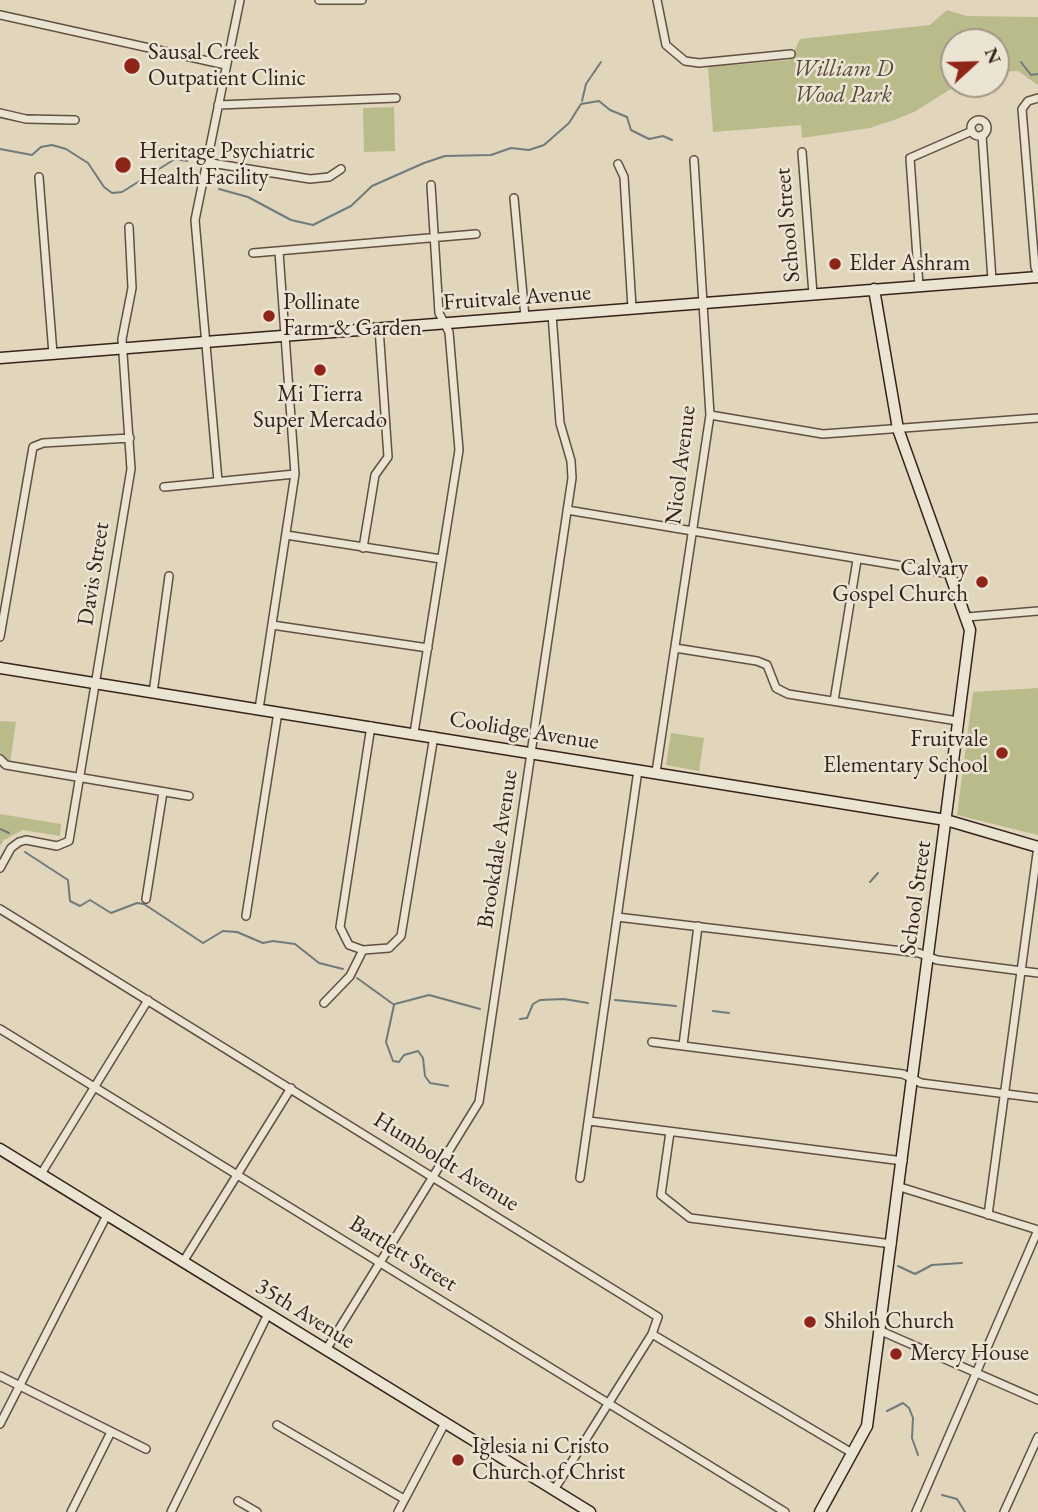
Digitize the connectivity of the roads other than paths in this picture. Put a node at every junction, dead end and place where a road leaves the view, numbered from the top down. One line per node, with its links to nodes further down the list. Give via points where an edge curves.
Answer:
1 (240, 0): 7 (street)
2 (319, 0): 3 (street)
3 (362, 0)
4 (657, 0): 6 (street, via 661,34 674,55 699,63)
5 (0, 15): 7 (street)
6 (791, 54)
7 (226, 65): 10 (street)
8 (396, 98): 10 (street)
9 (1038, 98): 28 (street, via 1022,109)
10 (218, 105): 17 (street)
11 (0, 113): 12 (street, via 26,119)
12 (75, 120)
13 (972, 131): 14 (street); 14 (street, via 973,123 982,121 987,127); 30 (street, via 910,158)
14 (982, 135): 29 (street)
15 (802, 152): 32 (street, School Street)
16 (694, 160): 33 (street, Nicol Avenue)
17 (205, 162): 19 (street, via 310,179 329,177); 40 (street, via 195,220)
18 (618, 164): 34 (street, via 624,177)
19 (341, 169)
20 (39, 177): 42 (street)
21 (430, 185): 25 (street)
22 (514, 198): 36 (street)
23 (130, 227): 41 (street, Davis Street, via 132,288)
24 (476, 234): 25 (street)
25 (434, 237): 26 (street); 37 (street, via 439,313)
26 (279, 252): 27 (street); 39 (street)
27 (253, 253)
28 (1038, 276): 29 (street, Fruitvale Avenue)
29 (992, 280): 30 (street, Fruitvale Avenue)
30 (919, 286): 31 (street, Fruitvale Avenue)
31 (874, 289): 32 (street, Fruitvale Avenue); 46 (street, School Street)
32 (813, 294): 33 (street, Fruitvale Avenue)
33 (702, 303): 34 (street, Fruitvale Avenue); 44 (street, Nicol Avenue)
34 (632, 308): 35 (street, Fruitvale Avenue)
35 (552, 314): 36 (street, Fruitvale Avenue); 51 (street, Brookdale Avenue, via 560,423 571,461)
36 (525, 317): 37 (street, Fruitvale Avenue)
37 (444, 323): 38 (street, Fruitvale Avenue); 55 (street, via 449,332 459,450)
38 (379, 328): 39 (street, Fruitvale Avenue); 54 (street, via 388,462 375,475)
39 (285, 335): 40 (street, Fruitvale Avenue); 48 (street)
40 (206, 342): 41 (street, Fruitvale Avenue); 49 (street)
41 (123, 348): 42 (street, Fruitvale Avenue); 47 (street, Davis Street)
42 (53, 354): 43 (street, Fruitvale Avenue)
43 (0, 358)
44 (710, 415): 46 (street, via 823,433); 52 (street, Nicol Avenue)
45 (1038, 418): 46 (street)
46 (898, 429): 57 (street, School Street)
47 (130, 438): 62 (street, via 33,447); 66 (street, Davis Street, via 131,468)
48 (295, 474): 49 (street); 53 (street)
49 (218, 481): 50 (street)
50 (164, 487)
51 (567, 510): 52 (street); 75 (street, Brookdale Avenue)
52 (692, 533): 56 (street); 64 (street, Nicol Avenue)
53 (286, 535): 54 (street); 61 (street)
54 (363, 548): 55 (street)
55 (441, 559): 63 (street)
56 (857, 559): 57 (street); 68 (street)
57 (950, 574): 60 (street, School Street)
58 (169, 576): 67 (street)
59 (1038, 611): 60 (street)
60 (967, 617): 71 (street, School Street, via 970,629)
61 (272, 625): 63 (street); 69 (street)
62 (0, 637)
63 (428, 648): 73 (street)
64 (675, 648): 68 (street, via 757,661 767,666 776,688); 78 (street, Nicol Avenue)
65 (0, 668): 66 (street, Coolidge Avenue)
66 (95, 684): 67 (street, Coolidge Avenue); 79 (street, Davis Street)
67 (153, 693): 69 (street, Coolidge Avenue)
68 (834, 701): 71 (street)
69 (258, 709): 70 (street, Coolidge Avenue)
70 (278, 712): 72 (street, Coolidge Avenue); 87 (street)
71 (958, 721): 82 (street, School Street)
72 (371, 726): 73 (street, Coolidge Avenue); 90 (street, via 340,927 349,945)
73 (414, 733): 74 (street, Coolidge Avenue)
74 (435, 736): 75 (street, Coolidge Avenue); 90 (street, via 401,936 388,948)
75 (533, 752): 77 (street, Coolidge Avenue); 110 (street, Brookdale Avenue, via 479,1102)
76 (0, 759): 79 (street, via 6,765)
77 (638, 769): 78 (street, Coolidge Avenue); 88 (street)
78 (656, 772): 82 (street, Coolidge Avenue)
79 (79, 777): 80 (street); 84 (street, Davis Street, via 69,841 57,846 19,842)
80 (163, 792): 81 (street); 85 (street)
81 (189, 796)
82 (946, 820): 83 (street, Coolidge Avenue); 91 (street, School Street)
83 (1037, 847): 92 (street)
84 (0, 868)
85 (146, 899)
86 (0, 909): 94 (street, Humboldt Avenue)
87 (246, 916)
88 (617, 917): 89 (street); 104 (street)
89 (698, 926): 91 (street); 98 (street)
90 (363, 950): 95 (street, via 350,975)
91 (928, 956): 92 (street); 99 (street, School Street)
92 (1020, 971): 93 (street); 102 (street)
93 (1038, 973)
94 (148, 1000): 100 (street); 101 (street, Humboldt Avenue)
95 (324, 1003)
96 (0, 1030): 100 (street, Bartlett Street)
97 (652, 1042): 98 (street)
98 (683, 1045): 99 (street)
99 (912, 1078): 102 (street); 107 (street, School Street)
100 (94, 1087): 108 (street); 109 (street, Bartlett Street)
101 (291, 1088): 109 (street); 110 (street, Humboldt Avenue)
102 (1004, 1093): 103 (street); 114 (street)
103 (1038, 1098)
104 (589, 1121): 105 (street); 111 (street)
105 (670, 1132): 107 (street); 116 (street, via 662,1198 690,1218)
106 (0, 1149): 108 (street, 35th Avenue)
107 (903, 1161): 112 (street, School Street)
108 (41, 1174): 113 (street, 35th Avenue)
109 (237, 1175): 117 (street); 118 (street, Bartlett Street)
110 (433, 1175): 118 (street, Brookdale Avenue); 121 (street, Humboldt Avenue, via 659,1317)
111 (580, 1178)
112 (900, 1187): 114 (street); 116 (street, School Street)
113 (107, 1215): 117 (street, 35th Avenue); 125 (street)
114 (988, 1215): 115 (street)
115 (1038, 1230): 123 (street)
116 (892, 1244): 120 (street, School Street)
117 (183, 1262): 119 (street, 35th Avenue)
118 (380, 1263): 122 (street, Brookdale Avenue); 127 (street, Bartlett Street)
119 (268, 1314): 122 (street, 35th Avenue); 139 (street)
120 (881, 1331): 123 (street); 134 (street, School Street, via 867,1426)
121 (652, 1334): 127 (street); 134 (street)
122 (326, 1350): 128 (street, 35th Avenue)
123 (976, 1372): 126 (street); 145 (street)
124 (0, 1376): 125 (street)
125 (19, 1386): 129 (street); 131 (street)
126 (1038, 1400)
127 (609, 1404): 135 (street); 143 (street, Bartlett Street)
128 (444, 1423): 135 (street, 35th Avenue); 136 (street)
129 (0, 1424)
130 (277, 1425): 136 (street)
131 (111, 1432): 133 (street); 138 (street)
132 (1038, 1437): 146 (street)
133 (146, 1449)
134 (852, 1453): 144 (street, School Street)
135 (554, 1490): 142 (street, 35th Avenue)
136 (404, 1499): 141 (street)
137 (238, 1501): 140 (street)
138 (71, 1512)
139 (171, 1512)
140 (257, 1512)
141 (398, 1512)
142 (590, 1512)
143 (785, 1512)
144 (820, 1512)
145 (916, 1512)
146 (1004, 1512)

